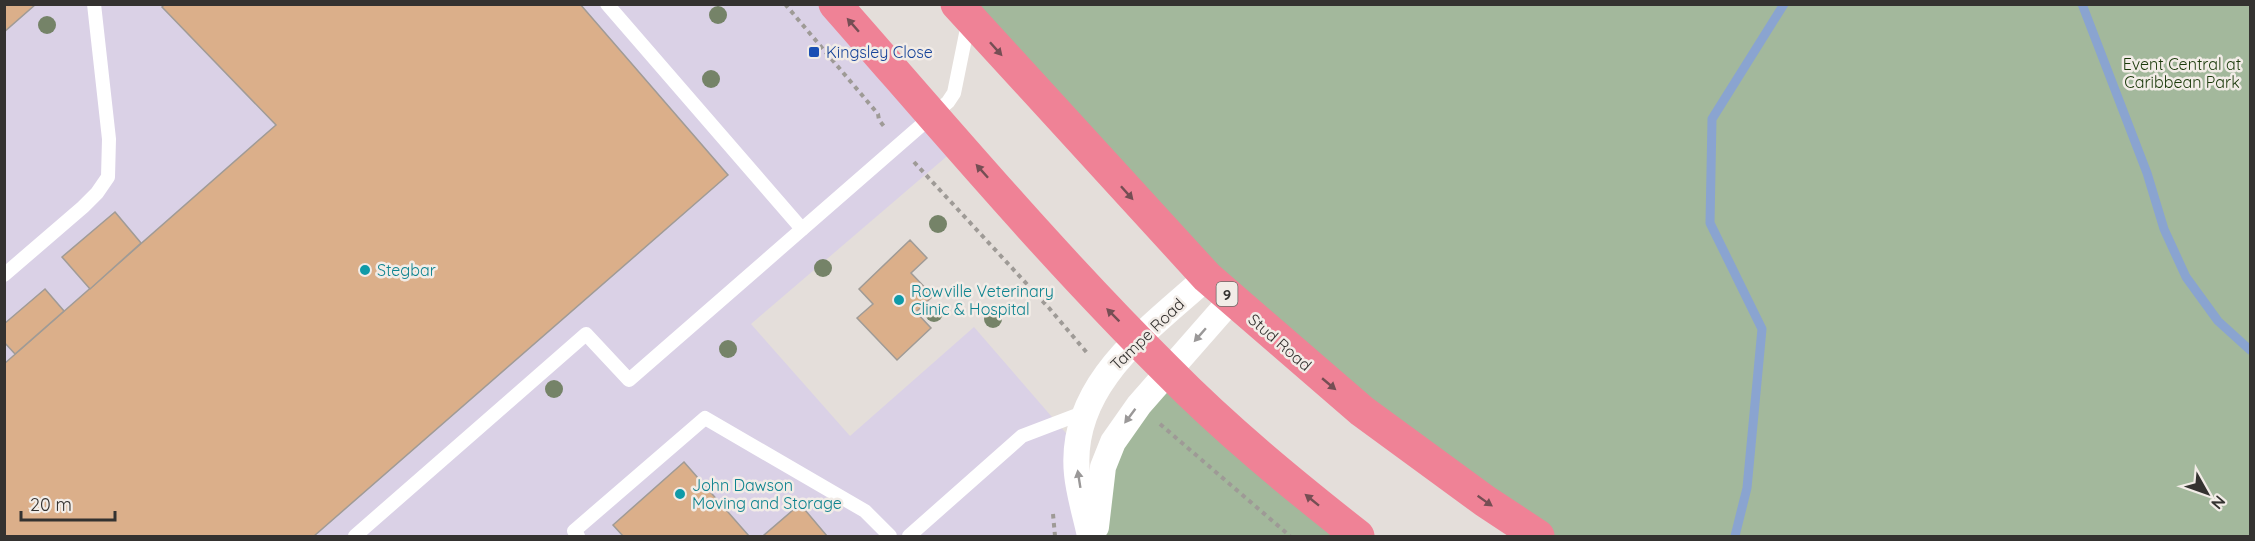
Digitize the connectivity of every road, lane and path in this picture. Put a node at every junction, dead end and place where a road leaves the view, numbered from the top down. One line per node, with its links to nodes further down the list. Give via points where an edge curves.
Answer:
1 (94, 4): 9 (lane, via 110,139 108,177 83,207)
2 (607, 4): 8 (lane)
3 (785, 4): 7 (path, via 878,114)
4 (835, 4): 6 (highway, one-way to 4)
5 (963, 11): 6 (lane, via 954,93); 10 (highway, Stud Road / 9, one-way to 10)
6 (933, 116): 7 (lane); 12 (highway, one-way to 6)
7 (899, 145): 8 (lane); 13 (path)
8 (802, 229): 17 (lane, via 628,380 586,334)
9 (4, 275)
10 (1208, 277): 11 (highway, Stud Road / 9); 12 (street, Tampe Road)
11 (1232, 299): 14 (street, one-way to 14); 25 (highway, Stud Road / 9, one-way to 25, via 1362,411)
12 (1137, 340): 13 (street, Tampe Road); 14 (highway)
13 (1108, 372): 16 (street, Tampe Road)
14 (1168, 372): 15 (street); 24 (highway, one-way to 14, via 1286,479)
15 (1139, 405): 22 (street, one-way to 22, via 1113,442 1102,467); 23 (path)
16 (1085, 412): 20 (lane, via 1022,436); 21 (street, Tampe Road, one-way to 16, via 1077,473 1078,436)
17 (355, 537)
18 (578, 537): 19 (lane, via 574,531 705,418 866,511)
19 (890, 537)
20 (909, 537)
21 (1090, 537)
22 (1095, 537)
23 (1290, 537)
24 (1358, 537)
25 (1538, 537)

